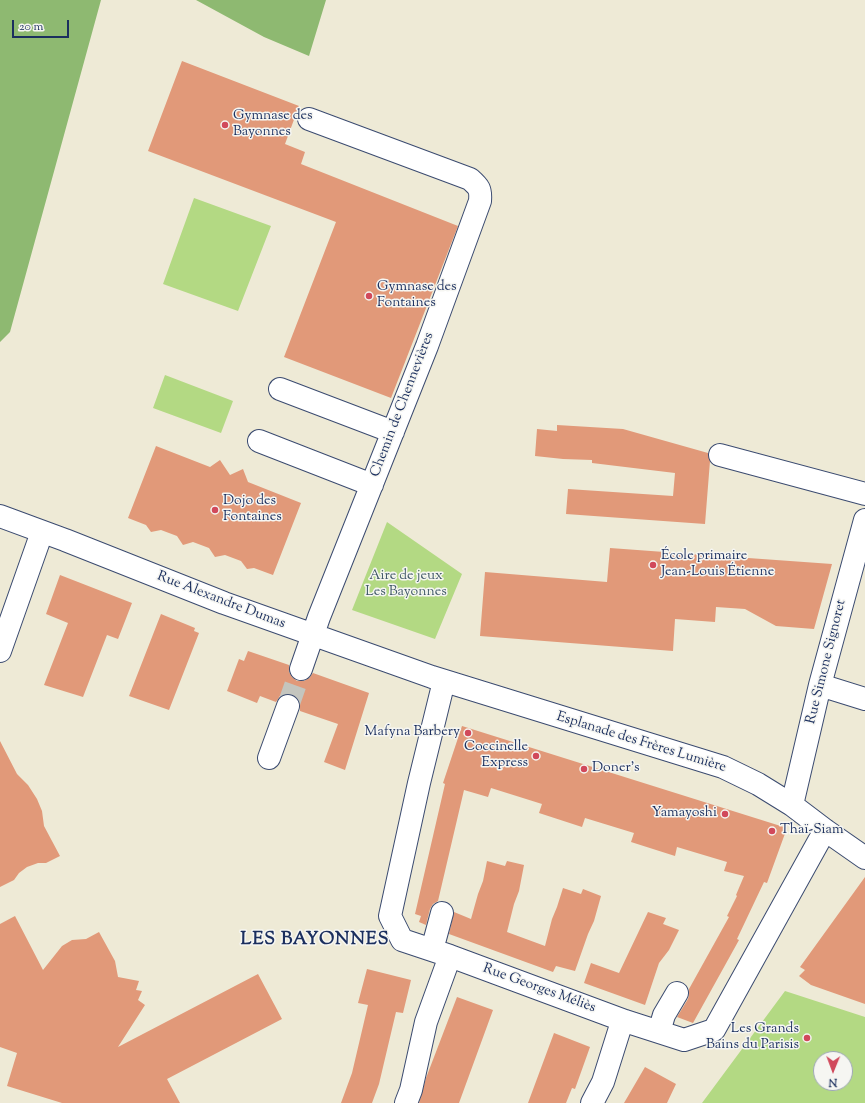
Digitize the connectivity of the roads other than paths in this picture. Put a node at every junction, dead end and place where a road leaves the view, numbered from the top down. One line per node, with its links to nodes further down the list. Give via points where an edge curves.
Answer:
1 (309, 119): 3 (street, Chemin de Chennevières, via 470,179 480,191 478,208)
2 (280, 389): 3 (street)
3 (393, 432): 6 (street, Chemin de Chennevières)
4 (259, 441): 6 (street)
5 (720, 455): 7 (street)
6 (372, 485): 11 (street, Chemin de Chennevières)
7 (865, 494)
8 (0, 516): 10 (street, Rue Alexandre Dumas)
9 (865, 520): 15 (street, Rue Simone Signoret)
10 (42, 532): 11 (street, Rue Alexandre Dumas); 12 (street)
11 (313, 635): 13 (street, Chemin de Chennevières); 14 (street, Rue Alexandre Dumas)
12 (0, 651)
13 (301, 669)
14 (444, 682): 19 (street, Esplanade des Frères Lumière, via 723,768 758,784); 23 (street, Rue Georges Méliès, via 390,916 402,940)
15 (820, 685): 16 (street); 19 (street, Rue Simone Signoret)
16 (865, 699)
17 (288, 706): 18 (street)
18 (269, 758)
19 (792, 805): 20 (street, Esplanade des Frères Lumière)
20 (825, 830): 21 (street, Esplanade des Frères Lumière); 26 (street, Rue Georges Méliès, via 714,1030 684,1040)
21 (865, 858)
22 (442, 913): 23 (street)
23 (441, 953): 25 (street, Rue Georges Méliès); 27 (street)
24 (677, 993): 26 (street, via 664,1015)
25 (624, 1021): 26 (street, Rue Georges Méliès); 28 (street, via 603,1082)
26 (659, 1032)
27 (406, 1103)
28 (592, 1103)

